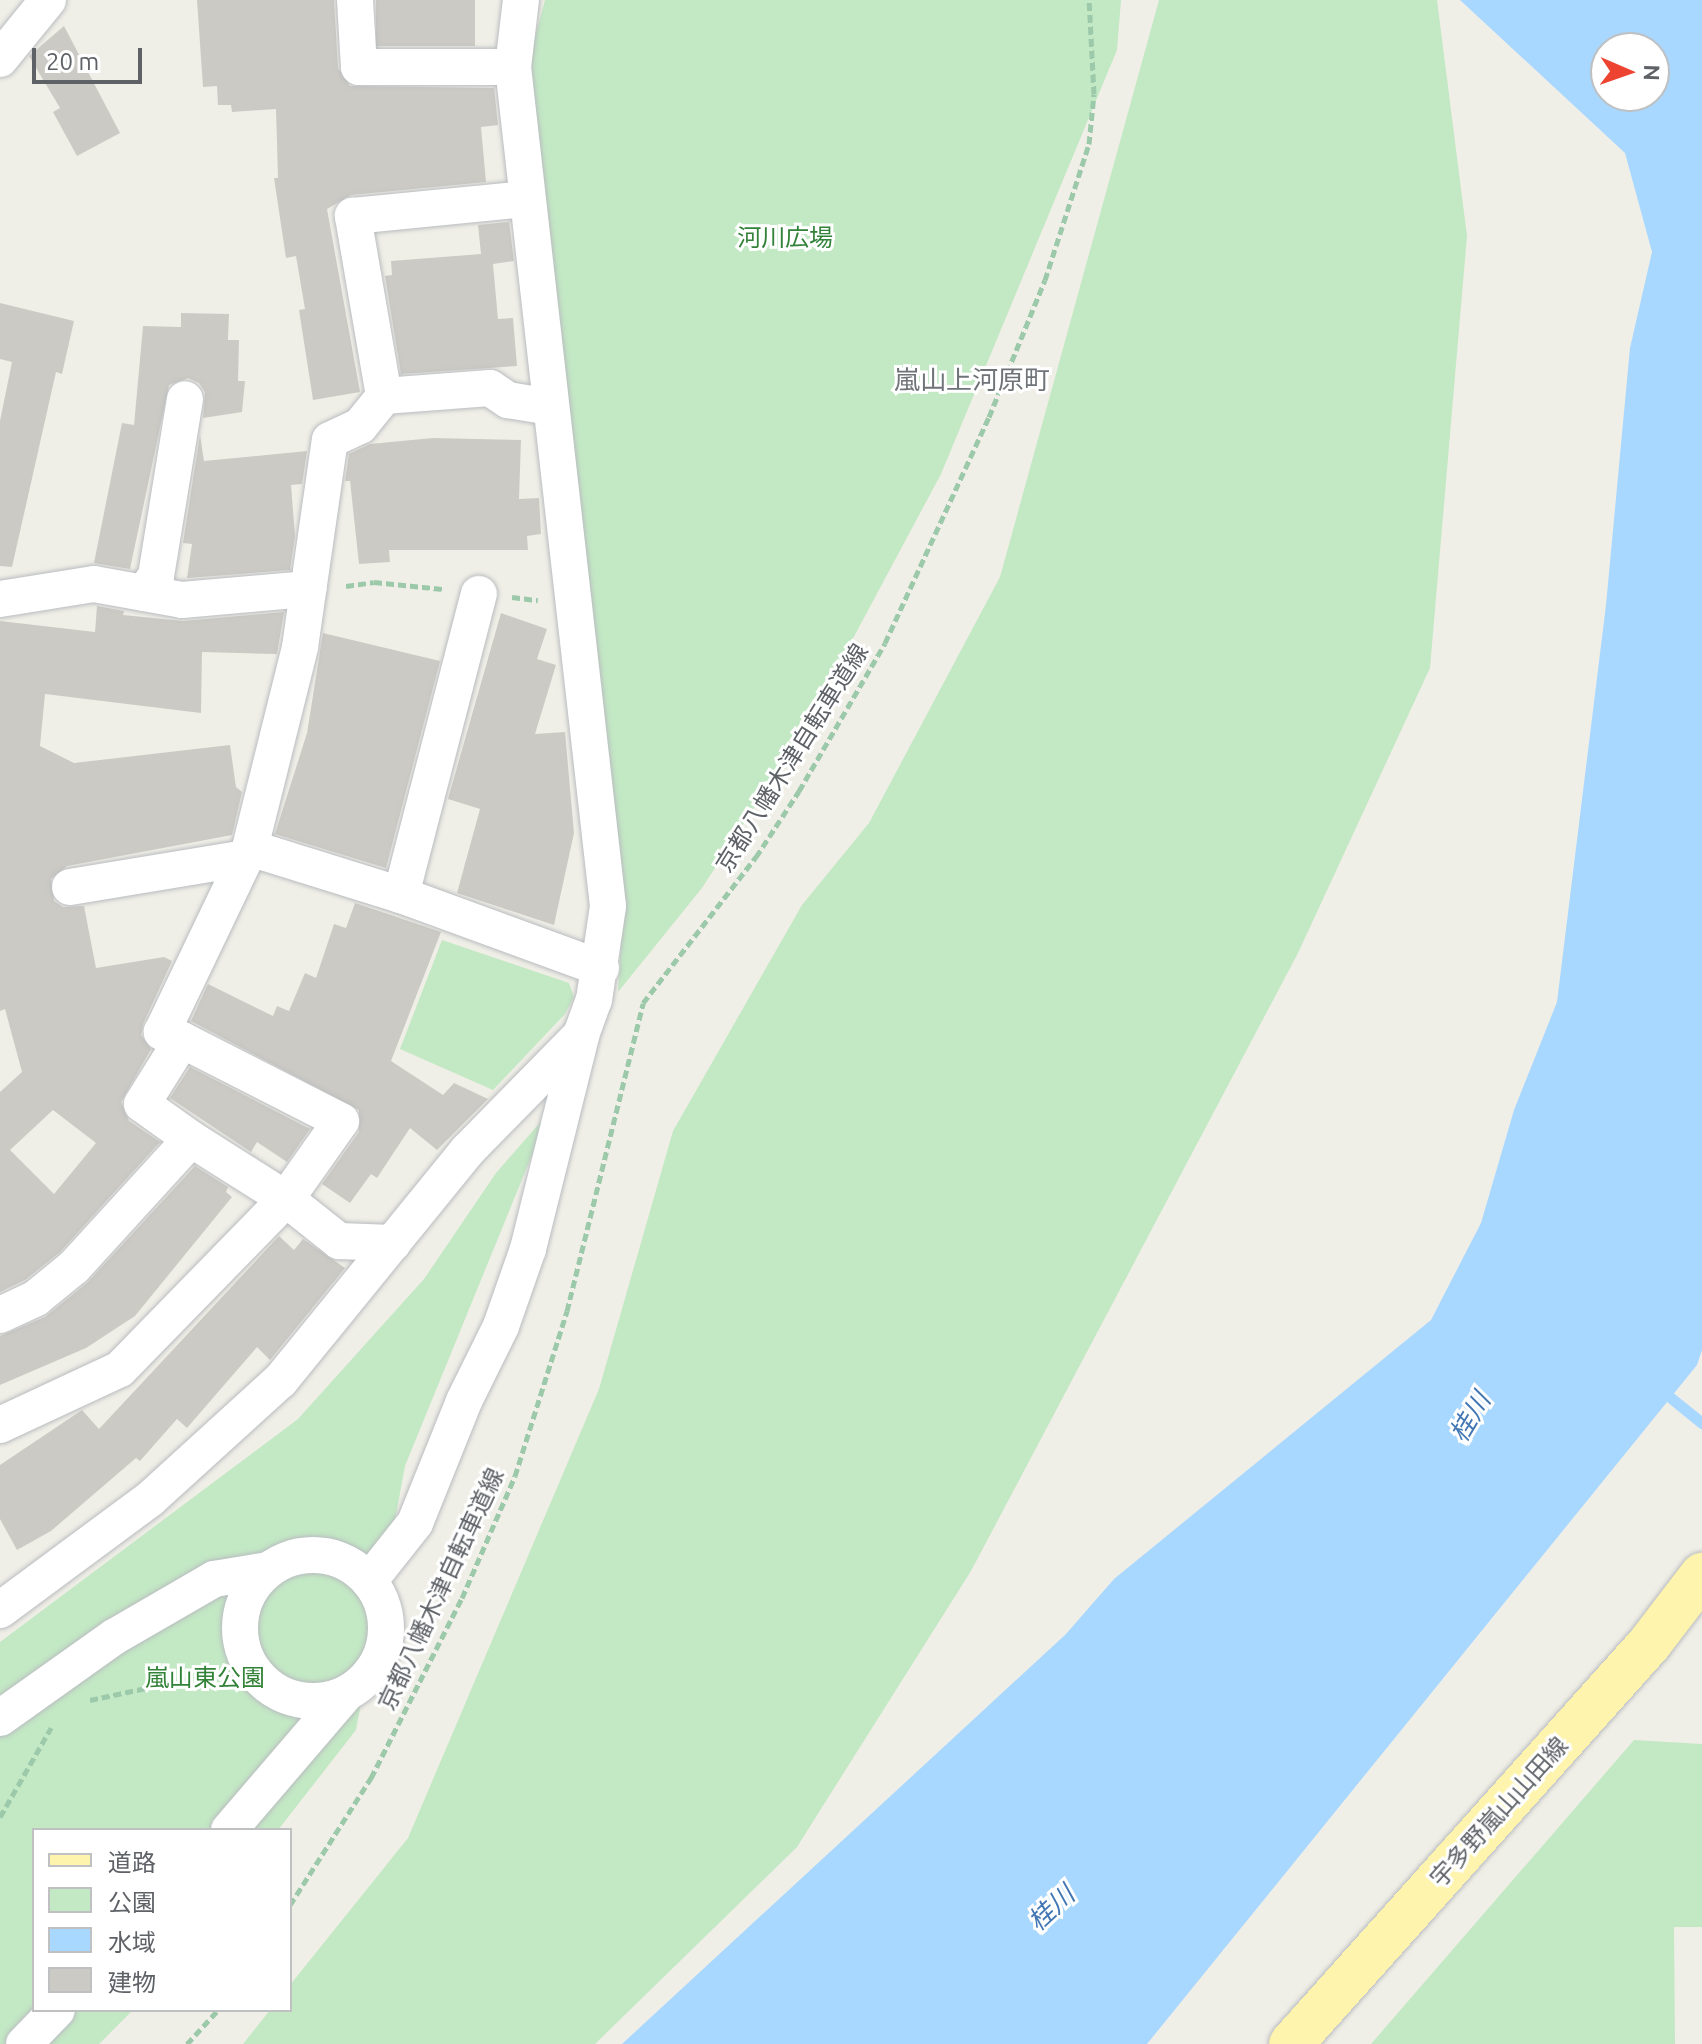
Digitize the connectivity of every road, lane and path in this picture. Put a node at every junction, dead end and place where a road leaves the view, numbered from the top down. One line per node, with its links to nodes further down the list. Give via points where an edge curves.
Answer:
1 (48, 0): 5 (street)
2 (355, 0): 6 (street, via 359,67)
3 (521, 0): 6 (street)
4 (1089, 0): 36 (path, 京都八幡木津自転車道線, via 1094,94 1089,144 1045,280 989,417 885,643 807,778 756,857 643,1003 564,1324 515,1476 462,1598 371,1778)
5 (0, 59)
6 (513, 67): 7 (street)
7 (527, 199): 8 (street, via 353,216); 10 (street)
8 (384, 396): 10 (street, via 490,388 508,400); 11 (street, via 360,426 330,440)
9 (185, 399): 12 (street, via 156,576)
10 (550, 407): 18 (street, via 597,774 608,906)
11 (309, 589): 12 (street, via 182,600); 15 (street)
12 (144, 593): 14 (street, via 94,584)
13 (479, 594): 17 (street)
14 (0, 599)
15 (248, 853): 16 (street); 17 (street); 20 (street, via 162,1032)
16 (70, 887)
17 (401, 895): 18 (street)
18 (601, 968): 19 (street)
19 (581, 1035): 23 (street, via 467,1151); 28 (street, via 528,1249 501,1326 415,1523)
20 (182, 1040): 21 (street, via 142,1104); 22 (street, via 341,1121)
21 (191, 1139): 22 (street); 24 (street, via 74,1267 36,1298)
22 (286, 1199): 23 (street, via 339,1241); 25 (street, via 120,1369)
23 (393, 1243): 29 (street, via 281,1380 220,1439 150,1499)
24 (0, 1315)
25 (0, 1425)
26 (268, 1570): 28 (street, via 309,1555 352,1566); 30 (street, via 243,1604 241,1646); 31 (street, via 214,1579 114,1637)
27 (1702, 1575): 41 (main road, 宇多野嵐山山田線, via 1650,1643)
28 (369, 1581): 32 (street, via 381,1600 385,1644 363,1683)
29 (0, 1610)
30 (249, 1666): 31 (path); 32 (street, via 281,1695 323,1702)
31 (50, 1696): 33 (street); 34 (path, via 50,1732)
32 (344, 1696): 35 (street)
33 (0, 1718)
34 (0, 1817)
35 (231, 1828)
36 (292, 1902)
37 (55, 2012): 39 (street)
38 (216, 2012): 40 (path)
39 (24, 2044)
40 (187, 2044)
41 (1291, 2044)

